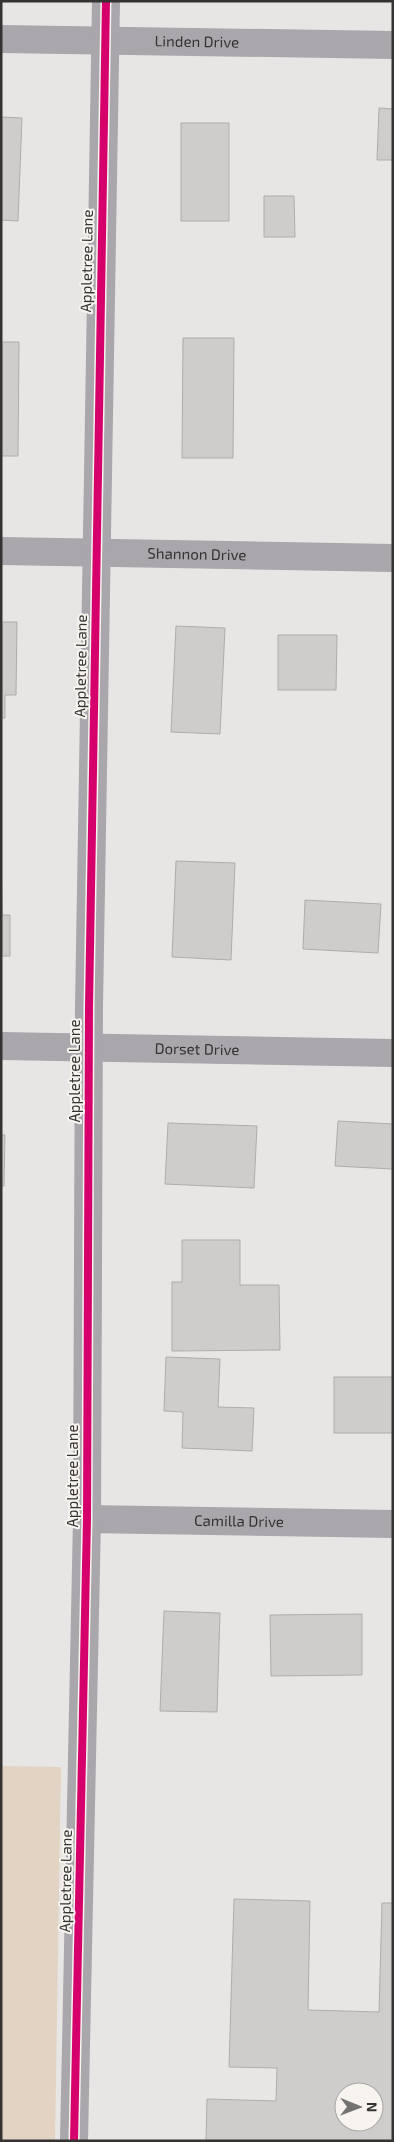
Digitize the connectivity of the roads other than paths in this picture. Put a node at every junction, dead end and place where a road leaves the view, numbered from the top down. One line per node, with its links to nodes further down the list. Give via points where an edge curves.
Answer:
1 (106, 1): 3 (street, Appletree Lane)
2 (1, 39): 3 (street, Linden Drive)
3 (105, 40): 4 (street, Linden Drive); 6 (street, Appletree Lane)
4 (393, 45)
5 (1, 551): 6 (street, Shannon Drive)
6 (96, 552): 7 (street, Shannon Drive); 9 (street, Appletree Lane)
7 (393, 558)
8 (1, 1046): 9 (street, Dorset Drive)
9 (89, 1047): 10 (street, Dorset Drive); 11 (street, Appletree Lane)
10 (393, 1053)
11 (87, 1519): 12 (street, Camilla Drive); 13 (street, Appletree Lane)
12 (393, 1524)
13 (74, 2141)

